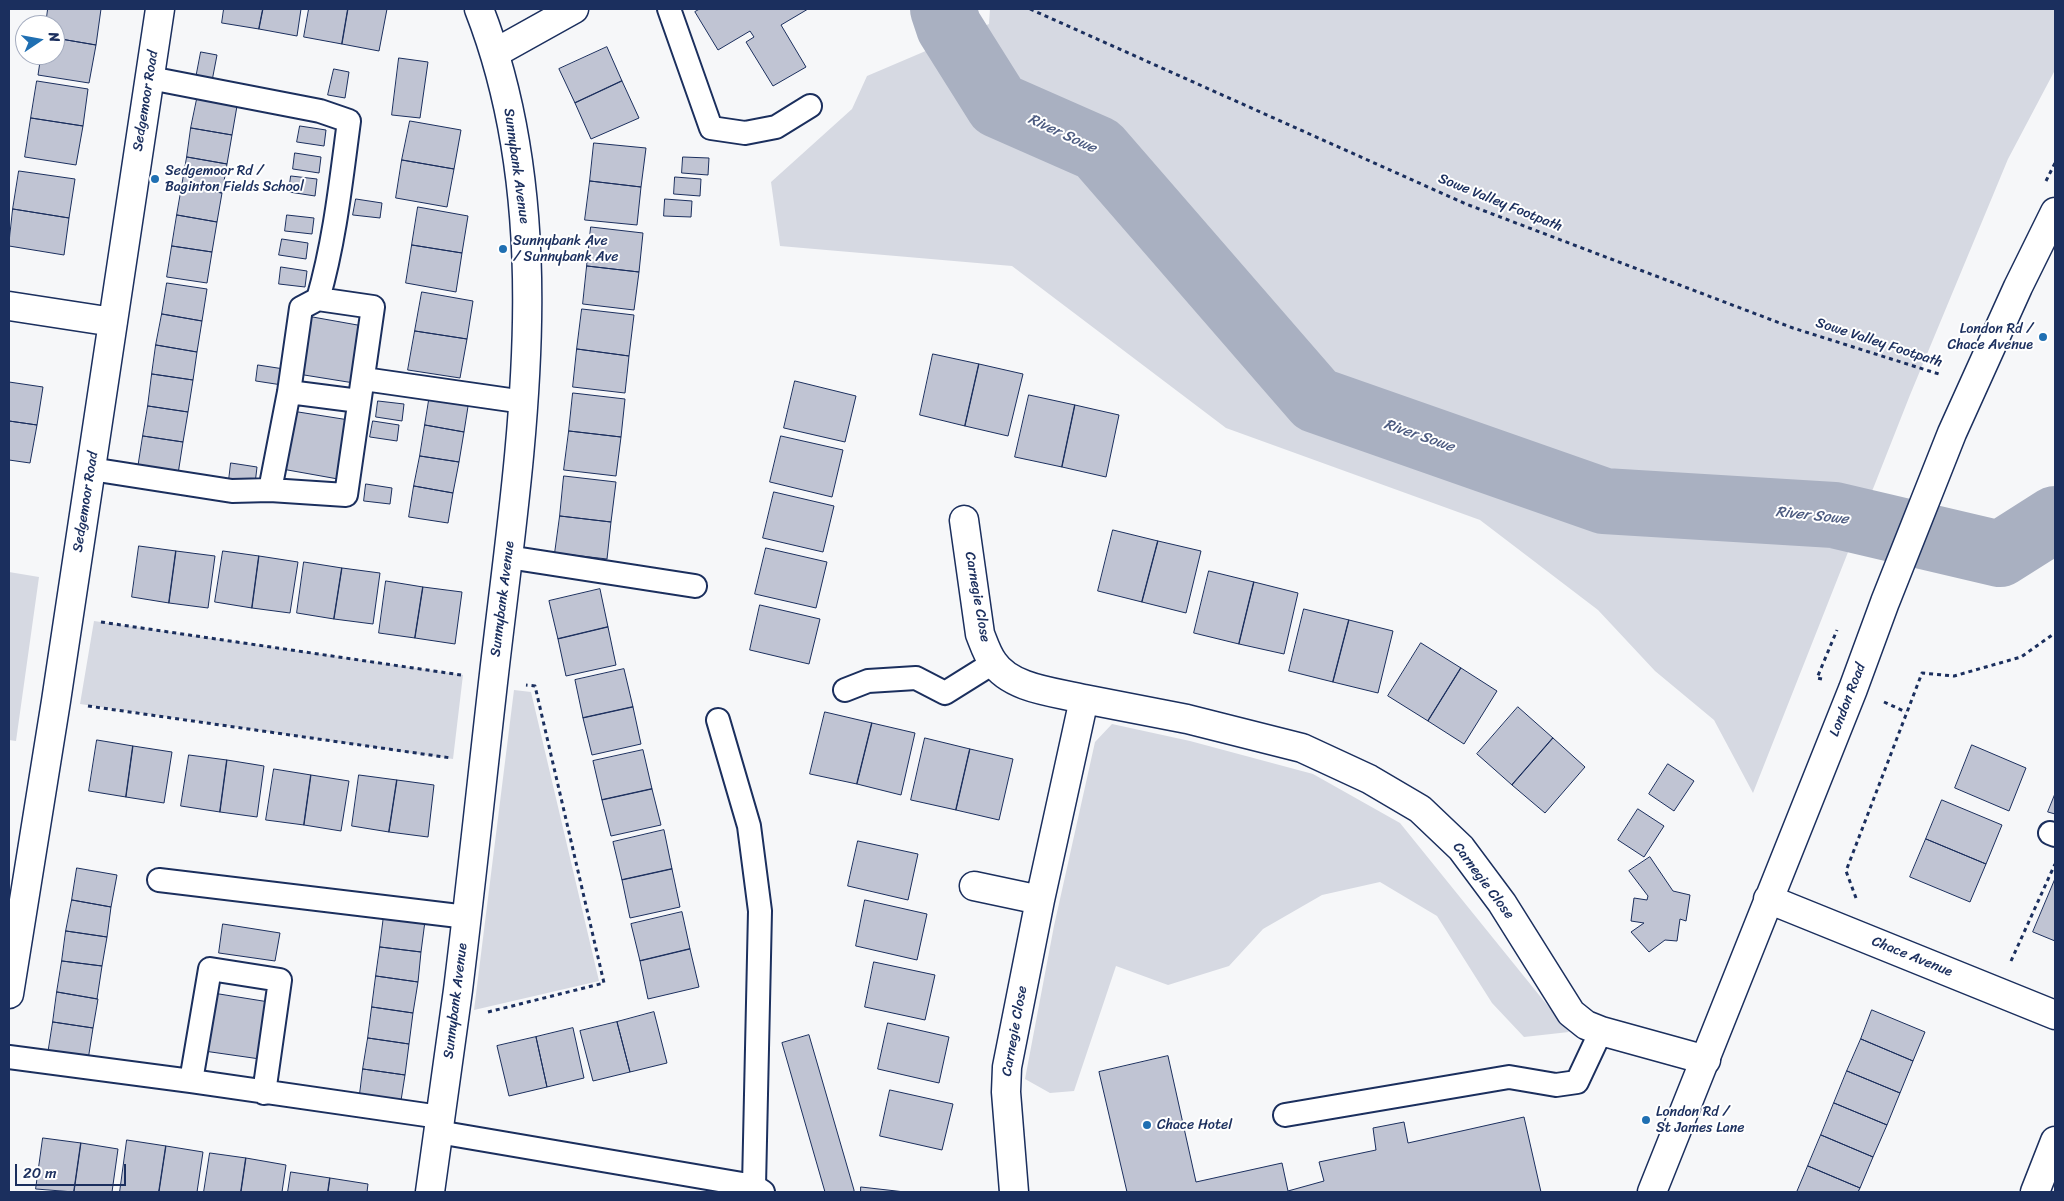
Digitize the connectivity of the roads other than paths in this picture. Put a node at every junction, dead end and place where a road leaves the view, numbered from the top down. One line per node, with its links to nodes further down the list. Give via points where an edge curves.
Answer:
1 (160, 9): 6 (street, Sedgemoor Road)
2 (479, 9): 5 (street, Sunnybank Avenue)
3 (574, 9): 5 (street)
4 (669, 9): 7 (lane, via 711,128 745,134 776,127)
5 (495, 53): 15 (street, Sunnybank Avenue, via 514,136 526,235 528,340)
6 (150, 78): 9 (lane, via 320,110 349,121 330,258); 11 (street, Sedgemoor Road)
7 (810, 106)
8 (2055, 212): 28 (street, London Road, via 1952,433)
9 (318, 299): 12 (lane, via 373,306); 13 (lane, via 301,308)
10 (9, 306): 11 (street)
11 (113, 322): 16 (street, Sedgemoor Road)
12 (364, 379): 14 (lane); 15 (lane)
13 (289, 392): 14 (lane); 17 (lane)
14 (359, 401): 17 (lane, via 346,496)
15 (524, 402): 19 (street, Sunnybank Avenue)
16 (91, 469): 17 (lane, via 232,491); 30 (street, Sedgemoor Road, via 56,700)
17 (270, 490)
18 (964, 520): 21 (street, Carnegie Close, via 980,634)
19 (508, 557): 20 (lane); 29 (street, Sunnybank Avenue)
20 (695, 586)
21 (993, 663): 22 (lane, via 944,693 916,678 868,681); 23 (street, Carnegie Close, via 1003,673 1029,686)
22 (844, 690)
23 (1084, 699): 27 (street, Carnegie Close); 33 (street, Carnegie Close, via 1187,719 1302,748 1369,779 1420,809 1461,848 1502,903 1571,1013 1586,1025)
24 (718, 720): 41 (lane, via 749,826 760,910)
25 (159, 880): 29 (lane)
26 (974, 886): 27 (street)
27 (1040, 900): 43 (street, Carnegie Close, via 1006,1079)
28 (1768, 900): 32 (street, Chace Avenue); 35 (street, London Road)
29 (467, 917): 39 (street, Sunnybank Avenue)
30 (13, 943): 31 (street, Sedgemoor Road)
31 (9, 994)
32 (2055, 1015)
33 (1601, 1031): 35 (street, Carnegie Close); 38 (lane, via 1577,1082 1556,1085 1509,1077)
34 (9, 1057): 36 (lane)
35 (1706, 1060): 44 (street, London Road)
36 (191, 1081): 37 (lane); 37 (lane, via 210,969 280,980)
37 (264, 1093): 39 (lane)
38 (1285, 1115)
39 (439, 1124): 41 (lane); 42 (street, Sunnybank Avenue)
40 (2055, 1141): 45 (street)
41 (759, 1189)
42 (430, 1192)
43 (1014, 1192)
44 (1652, 1192)
45 (2036, 1192)

